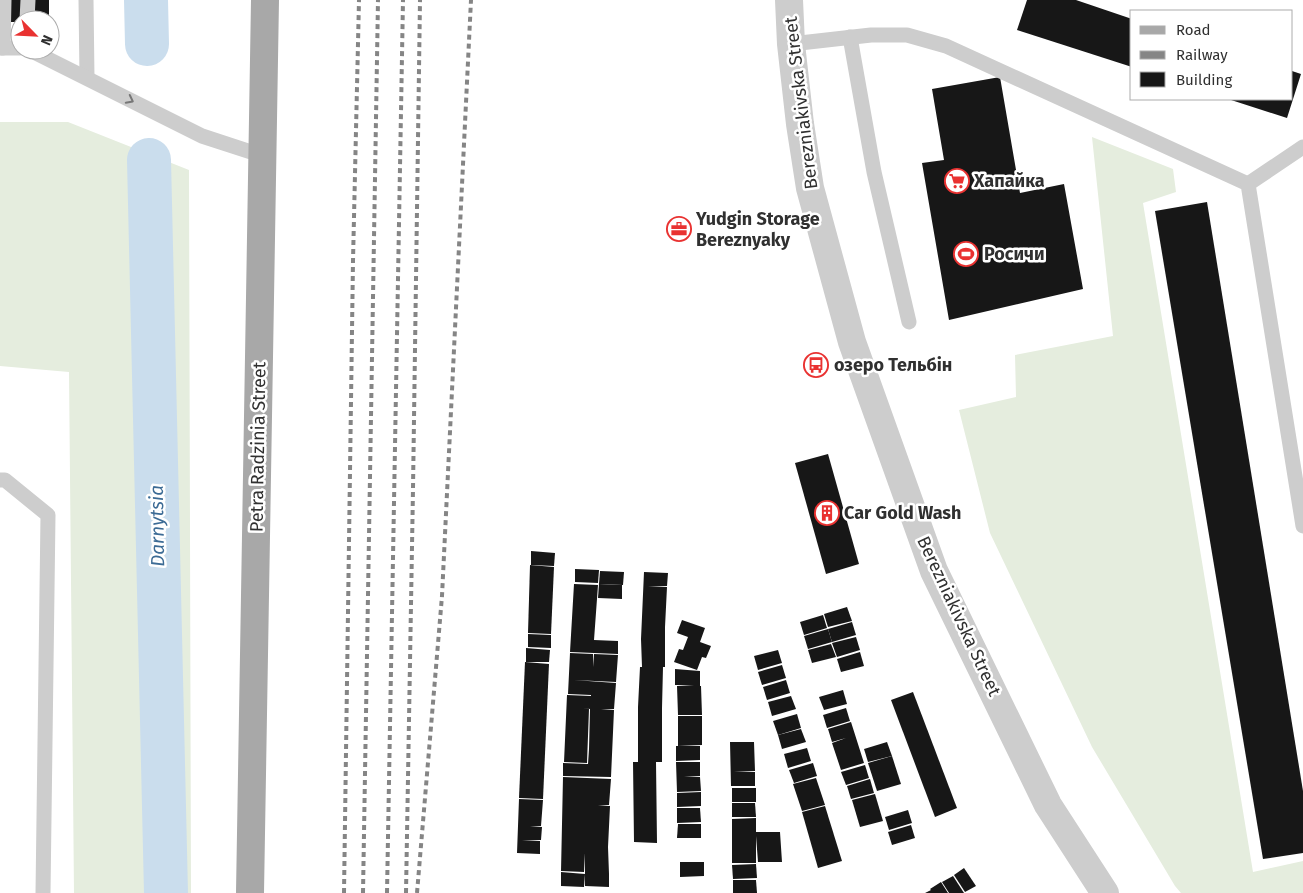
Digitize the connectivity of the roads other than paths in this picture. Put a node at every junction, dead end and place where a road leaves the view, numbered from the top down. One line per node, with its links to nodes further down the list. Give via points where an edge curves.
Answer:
1 (4, 0): 7 (lane)
2 (86, 0): 9 (lane)
3 (265, 0): 11 (main road, Petra Radzinia Street)
4 (789, 0): 6 (street, Berezniakivska Street)
5 (850, 37): 6 (lane); 12 (lane, via 907,35 946,46); 13 (lane, via 874,172)
6 (791, 44): 18 (street, Berezniakivska Street, via 810,188 852,342 934,571 1048,805)
7 (1, 48)
8 (50, 60): 9 (lane)
9 (87, 78): 11 (lane, one-way to 11, via 202,136)
10 (1303, 147): 12 (lane)
11 (263, 156): 17 (main road, Petra Radzinia Street)
12 (1248, 184): 15 (lane)
13 (909, 322)
14 (0, 480): 16 (lane, via 5,480 48,515)
15 (1303, 526)
16 (43, 893)
17 (250, 893)
18 (1105, 893)

